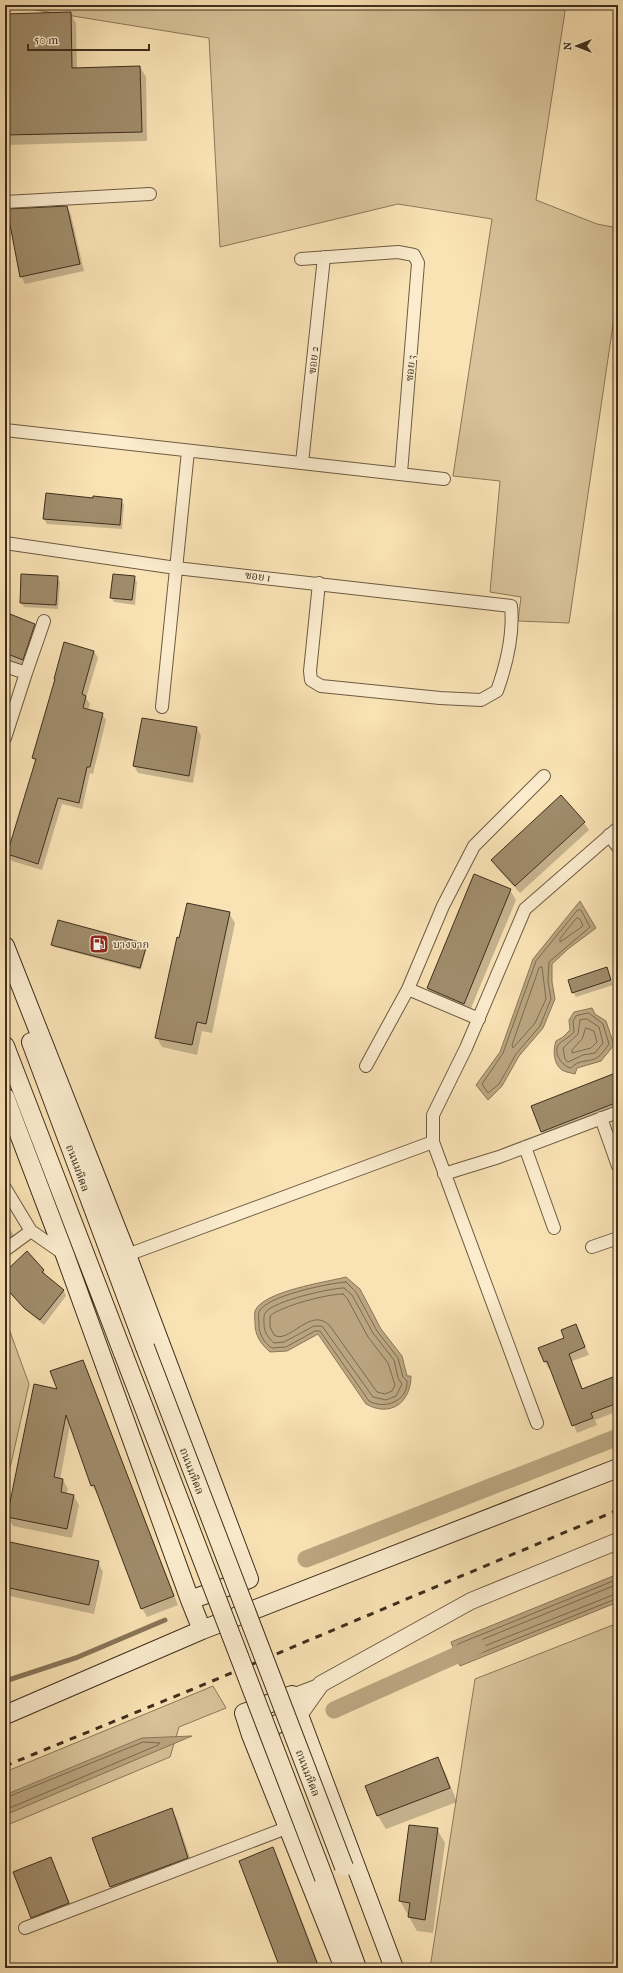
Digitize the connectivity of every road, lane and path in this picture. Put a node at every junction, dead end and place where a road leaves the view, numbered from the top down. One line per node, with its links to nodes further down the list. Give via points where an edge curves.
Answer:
1 (150, 194): 2 (street)
2 (5, 202)
3 (324, 257): 4 (street); 7 (street, ซอย 2); 8 (street, ซอย 3, via 398,252 414,255 418,263)
4 (301, 259)
5 (5, 430): 6 (street)
6 (188, 451): 7 (street); 11 (street)
7 (302, 463): 8 (street)
8 (402, 474): 9 (street)
9 (444, 479)
10 (5, 543): 11 (street, ซอย 1)
11 (176, 568): 12 (street, ซอย 1); 16 (street)
12 (319, 583): 12 (street, ซอย 1, via 311,680 321,686 440,698 482,700 498,691 506,665 512,622 511,606)
13 (44, 622): 15 (street)
14 (5, 666): 15 (street)
15 (26, 673): 17 (street)
16 (162, 707)
17 (5, 738)
18 (544, 776): 23 (street, via 474,846 443,906)
19 (614, 832): 20 (street); 24 (street, via 525,909)
20 (618, 847)
21 (5, 946): 41 (main road)
22 (5, 972): 58 (main road, ถนนมหิดล, bridge, via 144,1347)
23 (408, 989): 24 (street); 26 (street)
24 (479, 1019): 30 (street, via 433,1115)
25 (5, 1046): 57 (main road, ถนนมหิดล, bridge)
26 (366, 1066)
27 (5, 1097): 40 (main road)
28 (618, 1112): 29 (street)
29 (601, 1118): 31 (street); 32 (street)
30 (433, 1142): 33 (street); 41 (street)
31 (525, 1146): 33 (street); 35 (street)
32 (618, 1166)
33 (444, 1174): 42 (street)
34 (5, 1188): 36 (street)
35 (554, 1228)
36 (31, 1231): 39 (street); 40 (street)
37 (618, 1238): 38 (street)
38 (592, 1247)
39 (5, 1250)
40 (65, 1255): 46 (main road)
41 (127, 1255): 45 (main road)
42 (537, 1423)
43 (618, 1468): 47 (main road)
44 (618, 1541): 49 (street, via 471,1601)
45 (248, 1579): 46 (main road); 47 (main road)
46 (190, 1600): 48 (main road)
47 (260, 1607): 48 (main road)
48 (202, 1630): 51 (main road)
49 (321, 1684): 50 (street); 52 (street)
50 (292, 1696): 52 (main road); 53 (main road, via 244,1713)
51 (5, 1715)
52 (299, 1715): 53 (main road); 59 (main road)
53 (252, 1735): 54 (main road)
54 (289, 1827): 55 (street); 56 (main road)
55 (25, 1928)
56 (344, 1968)
57 (357, 1968)
58 (383, 1968)
59 (394, 1968)

